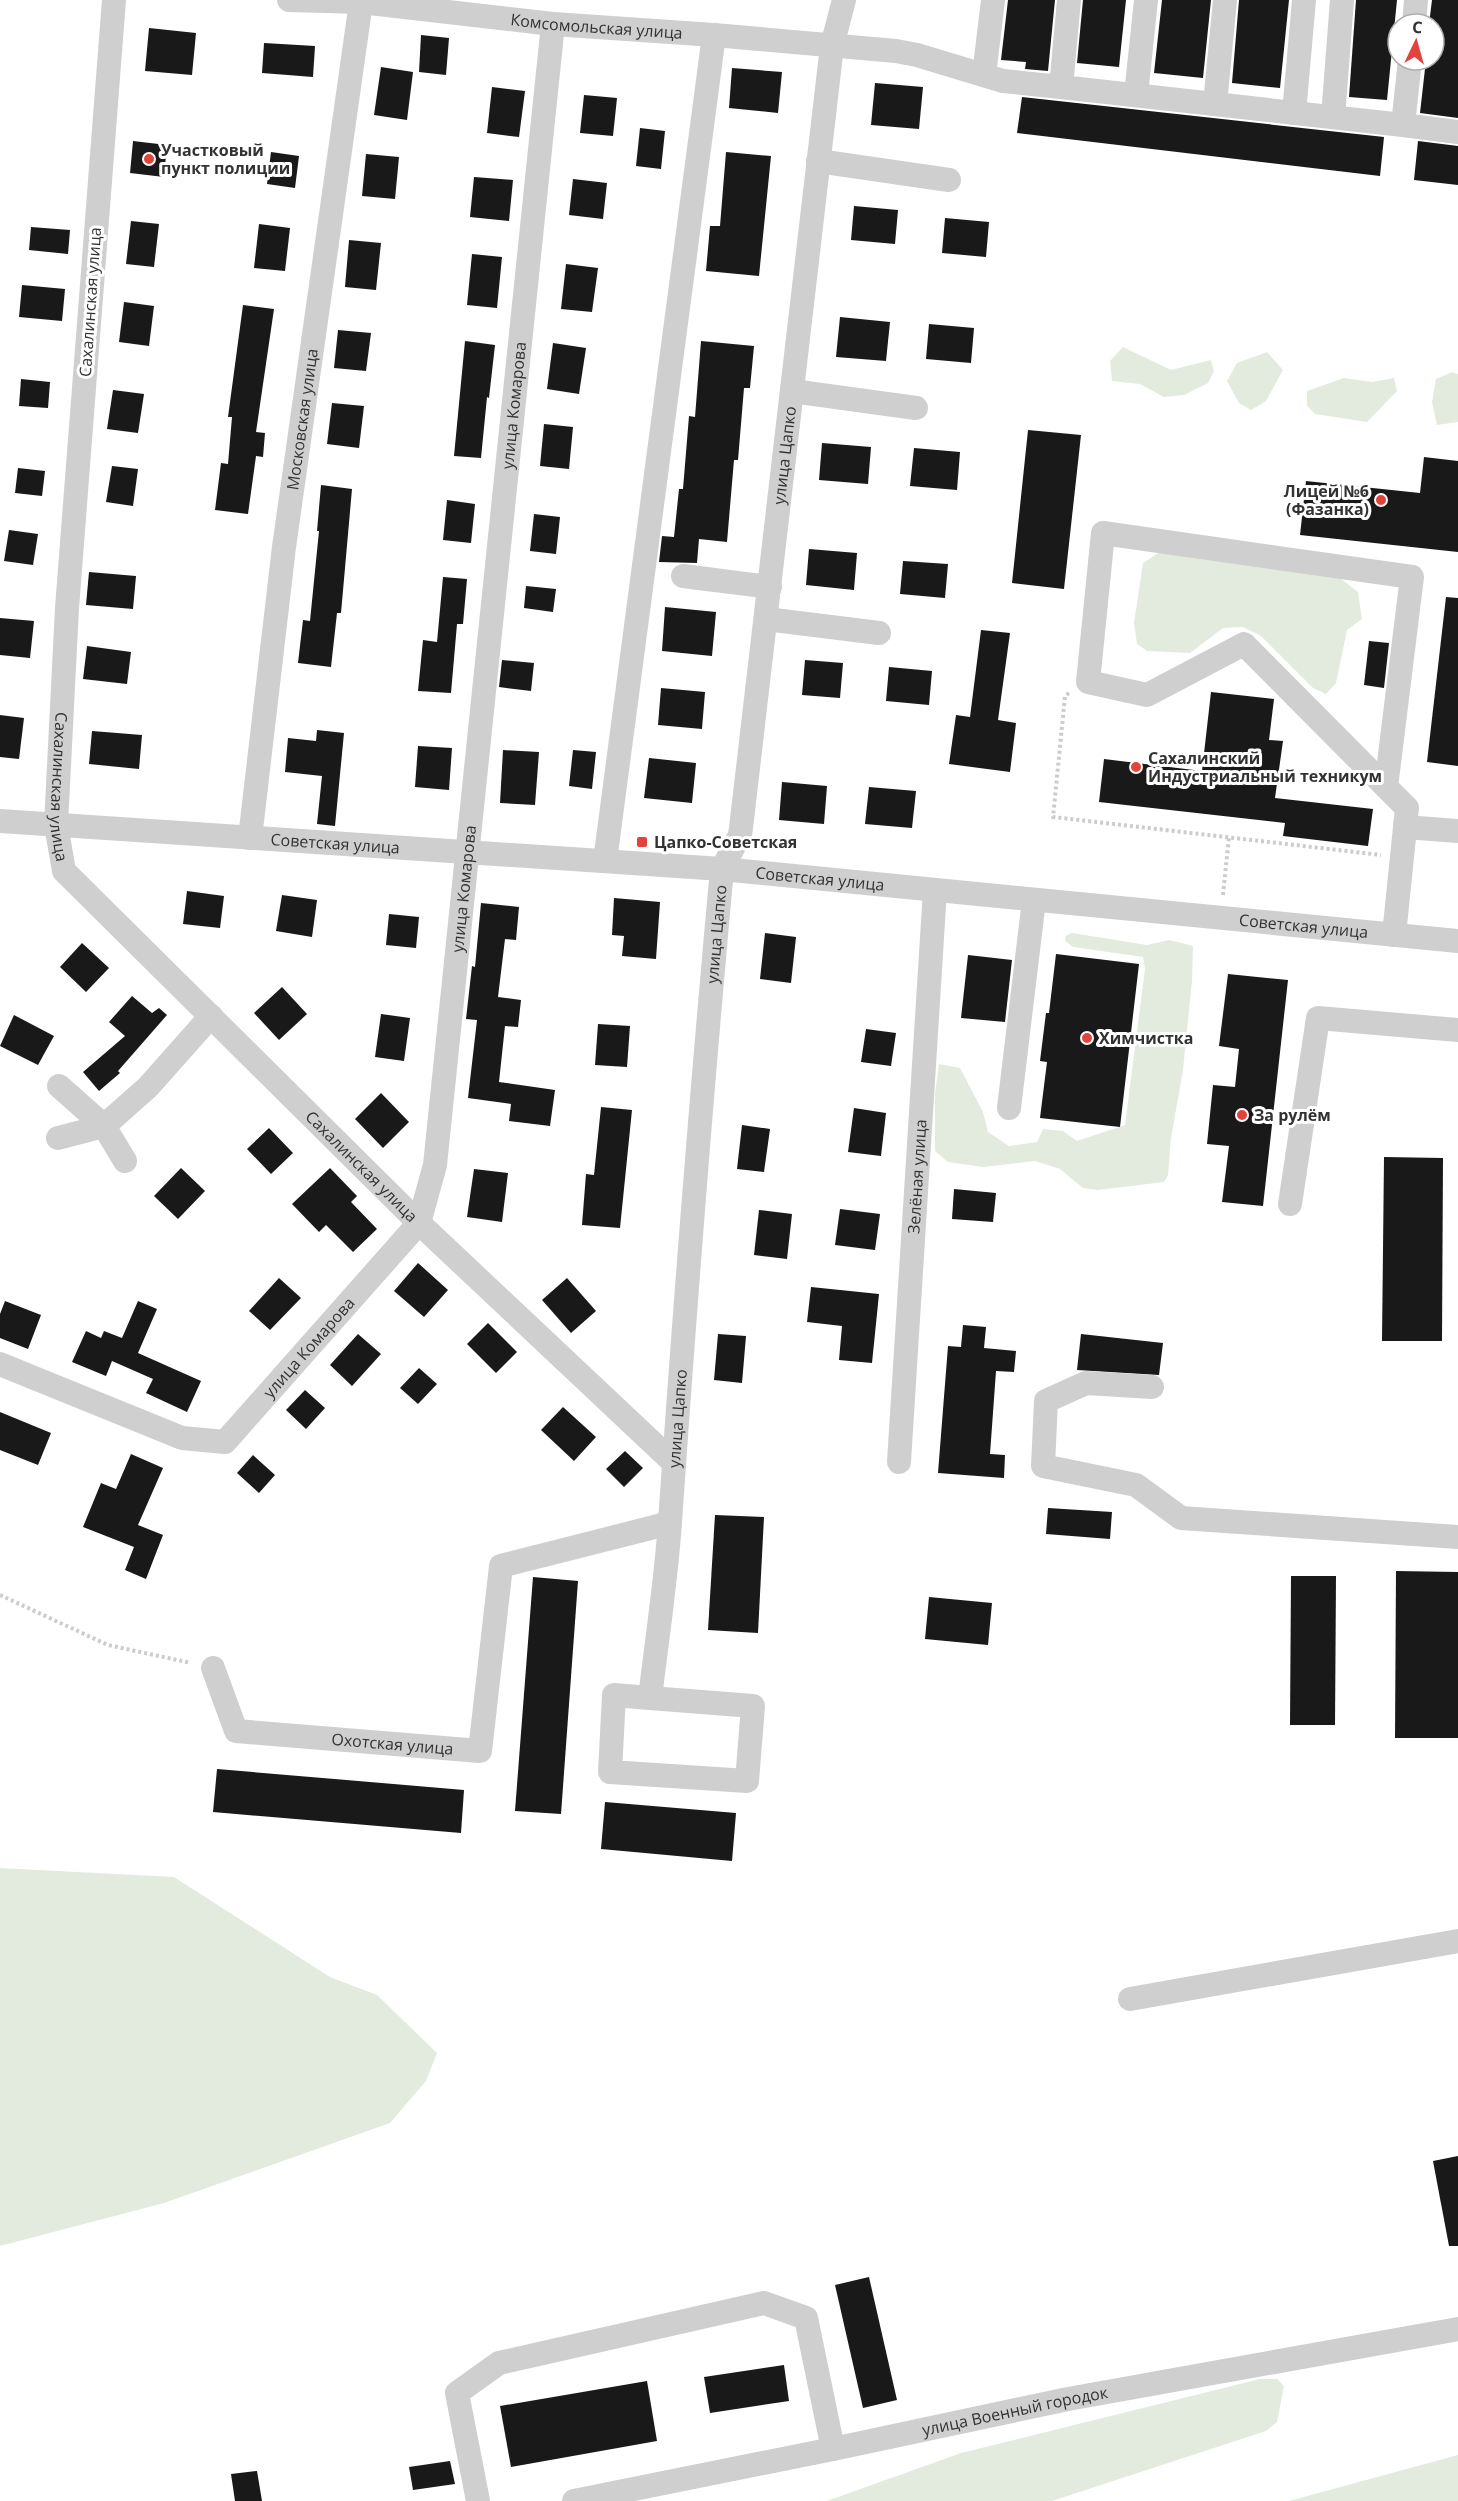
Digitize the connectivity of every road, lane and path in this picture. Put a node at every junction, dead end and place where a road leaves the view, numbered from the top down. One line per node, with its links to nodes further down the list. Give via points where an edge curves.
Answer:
1 (114, 0): 35 (street, Сахалинская улица, via 66,608)
2 (289, 0): 10 (street, Комсомольская улица)
3 (844, 0): 14 (street, улица Цапко)
4 (993, 0): 16 (street)
5 (1070, 0): 17 (street)
6 (1146, 0): 18 (street)
7 (1225, 0): 19 (street)
8 (1304, 0): 20 (street)
9 (1342, 0): 21 (street)
10 (361, 2): 11 (street, Комсомольская улица); 39 (street, Московская улица, via 284,547)
11 (407, 3): 12 (street, Комсомольская улица)
12 (554, 24): 13 (street, Комсомольская улица); 40 (street, улица Комарова)
13 (714, 34): 14 (street, Комсомольская улица); 42 (street)
14 (832, 46): 16 (street, Комсомольская улица, via 906,52); 24 (street, улица Цапко)
15 (1409, 72): 22 (street)
16 (984, 75): 17 (street, Комсомольская улица, via 1003,81)
17 (1061, 87): 18 (street, Комсомольская улица)
18 (1136, 95): 19 (street, Комсомольская улица)
19 (1215, 104): 20 (street, Комсомольская улица)
20 (1294, 113): 21 (street, Комсомольская улица)
21 (1333, 117): 22 (street, Комсомольская улица)
22 (1403, 125): 23 (street, Комсомольская улица)
23 (1458, 132)
24 (818, 161): 25 (street); 26 (street, улица Цапко)
25 (950, 180)
26 (792, 391): 27 (street); 29 (street, улица Цапко)
27 (916, 408)
28 (683, 576): 29 (street)
29 (770, 587): 30 (street, улица Цапко)
30 (766, 619): 31 (street); 43 (street, улица Цапко, via 740,835)
31 (879, 633)
32 (1088, 682): 33 (street, via 1147,695 1244,644); 33 (street, via 1103,533 1412,577); 38 (path, via 1065,696 1053,817)
33 (1386, 787): 36 (street, via 1407,808)
34 (0, 821): 35 (street, Советская улица)
35 (56, 825): 39 (street, Советская улица); 49 (street, Сахалинская улица, via 64,871)
36 (1405, 827): 37 (street); 41 (street)
37 (1458, 831)
38 (1229, 837): 41 (path); 45 (path)
39 (250, 838): 40 (street, Советская улица)
40 (468, 852): 42 (street, Советская улица); 57 (street, улица Комарова, via 435,1165)
41 (1402, 857): 47 (street)
42 (605, 861): 43 (street, Советская улица)
43 (722, 869): 44 (street, Советская улица); 60 (street, улица Цапко)
44 (935, 890): 46 (street, Советская улица); 61 (street, Зелёная улица)
45 (1223, 895)
46 (1034, 900): 47 (street, Советская улица); 52 (street)
47 (1394, 935): 48 (street, Советская улица)
48 (1458, 941)
49 (211, 1016): 53 (street, via 148,1087); 57 (street, Сахалинская улица)
50 (1458, 1030): 56 (street, via 1318,1018)
51 (59, 1086): 53 (street)
52 (1009, 1108)
53 (104, 1126): 54 (street); 55 (street)
54 (58, 1138)
55 (125, 1161)
56 (1290, 1204)
57 (419, 1223): 58 (street, улица Комарова, via 225,1442 182,1438); 60 (street, Сахалинская улица)
58 (0, 1364)
59 (1152, 1387): 63 (street, via 1086,1383 1046,1401 1043,1466 1136,1485 1181,1518)
60 (673, 1462): 62 (street, улица Цапко)
61 (899, 1462)
62 (670, 1523): 65 (street, Охотская улица, via 501,1566 480,1751 236,1731); 66 (street, улица Цапко)
63 (1458, 1537)
64 (0, 1595): 65 (path, via 108,1645)
65 (213, 1668)
66 (651, 1698): 66 (street, via 614,1695 610,1772 747,1780 753,1706)
67 (1458, 1941): 68 (street)
68 (1130, 1999)
69 (1458, 2329): 70 (street, улица Военный городок, via 1068,2399)
70 (833, 2449): 71 (street, via 806,2318 764,2303 499,2363 457,2392); 72 (street, улица Военный городок)
71 (478, 2501)
72 (574, 2501)

